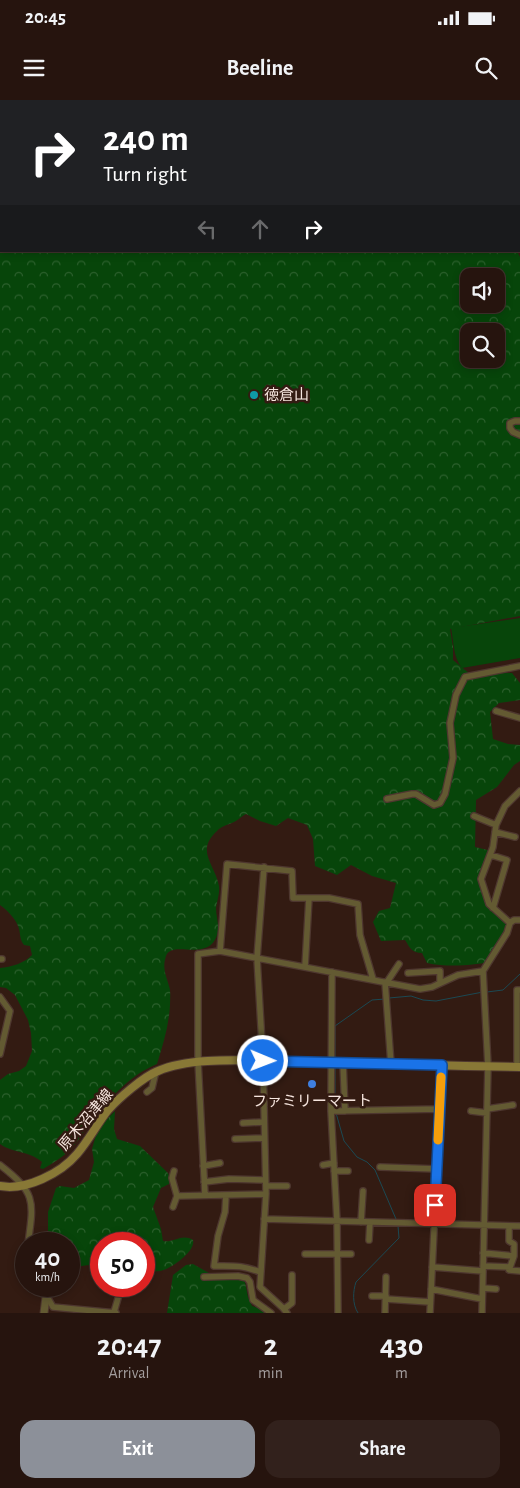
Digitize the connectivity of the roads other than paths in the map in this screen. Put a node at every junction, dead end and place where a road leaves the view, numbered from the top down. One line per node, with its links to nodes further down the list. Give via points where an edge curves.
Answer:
1 (520, 421): 2 (street, via 510,423 513,432)
2 (520, 436)
3 (520, 666): 7 (street, via 465,677 456,695 450,723 452,758 445,794 440,803 434,805 416,794)
4 (496, 711): 5 (street)
5 (520, 718)
6 (520, 791): 9 (street, via 505,806)
7 (387, 799)
8 (474, 816): 9 (street)
9 (496, 825): 10 (street)
10 (495, 832): 11 (street); 12 (street)
11 (515, 837)
12 (491, 855): 15 (street, via 481,879); 15 (street, via 507,860)
13 (264, 867): 14 (street, via 292,870 293,898); 18 (street, via 227,864); 19 (street)
14 (309, 898): 21 (street); 25 (street, via 358,904 360,935)
15 (493, 908): 17 (street)
16 (520, 920): 17 (street)
17 (510, 923): 22 (street)
18 (220, 950): 19 (street); 32 (street, via 198,954)
19 (257, 958): 21 (street); 31 (street)
20 (398, 964): 26 (street)
21 (305, 967): 23 (street)
22 (483, 971): 27 (street, via 458,975); 36 (street)
23 (332, 972): 25 (street); 33 (street)
24 (408, 973): 27 (street, via 440,971)
25 (373, 979): 26 (street)
26 (386, 982): 27 (street, via 420,989); 34 (street)
27 (440, 983)
28 (520, 990): 37 (street, via 517,990)
29 (0, 997): 30 (street, via 10,1011)
30 (0, 1054)
31 (263, 1061): 32 (main road, 原木沼津線); 33 (main road, 原木沼津線); 46 (street)
32 (198, 1062): 38 (main road, 原木沼津線, via 174,1064); 53 (street)
33 (336, 1062): 34 (main road, 原木沼津線); 42 (street); 43 (street)
34 (391, 1064): 35 (main road, 原木沼津線)
35 (442, 1065): 36 (main road, 原木沼津線); 41 (street)
36 (488, 1066): 37 (main road, 原木沼津線); 45 (street)
37 (518, 1067)
38 (156, 1071): 39 (street, via 152,1088); 62 (main road, 原木沼津線, via 109,1109 77,1155 62,1168)
39 (147, 1092)
40 (513, 1105): 45 (street)
41 (440, 1108): 43 (street); 56 (street)
42 (334, 1111): 43 (street); 51 (street)
43 (345, 1111)
44 (471, 1111): 45 (street)
45 (487, 1111): 76 (street)
46 (263, 1122): 47 (street); 49 (street)
47 (243, 1123)
48 (235, 1138): 49 (street)
49 (264, 1138): 61 (street)
50 (220, 1163): 53 (street)
51 (334, 1163): 54 (street); 57 (street)
52 (0, 1165): 62 (street)
53 (203, 1166): 60 (street)
54 (323, 1166)
55 (380, 1167): 56 (street)
56 (437, 1169): 75 (street)
57 (334, 1171): 58 (street); 72 (street)
58 (348, 1171)
59 (174, 1172): 69 (street, via 172,1178)
60 (204, 1182): 61 (street, via 229,1179); 67 (street)
61 (265, 1183): 64 (street); 66 (street)
62 (24, 1185): 63 (main road, 原木沼津線); 79 (street, via 32,1204)
63 (0, 1186)
64 (287, 1186)
65 (363, 1192): 73 (street)
66 (266, 1194): 68 (street); 71 (street)
67 (204, 1195): 68 (street); 69 (street)
68 (226, 1195): 90 (street, via 214,1266 245,1266)
69 (177, 1196): 70 (street)
70 (173, 1207)
71 (264, 1219): 72 (street); 90 (street)
72 (337, 1222): 73 (street); 81 (street)
73 (362, 1222): 74 (street)
74 (370, 1222): 75 (street); 80 (street)
75 (434, 1224): 76 (street); 86 (street)
76 (484, 1225): 77 (street); 82 (street)
77 (509, 1226): 78 (street); 85 (street)
78 (520, 1226)
79 (29, 1232)
80 (369, 1240)
81 (337, 1253): 83 (street); 84 (street); 107 (street)
82 (483, 1253): 85 (street); 88 (street)
83 (305, 1254)
84 (351, 1254)
85 (514, 1256): 87 (street)
86 (432, 1267): 88 (street); 95 (street)
87 (510, 1267): 88 (street); 89 (street, via 509,1270)
88 (483, 1268): 94 (street)
89 (520, 1271)
90 (260, 1272): 103 (street, via 260,1289)
91 (292, 1275): 103 (street, via 292,1303)
92 (204, 1277): 106 (street, via 247,1278 253,1300)
93 (386, 1277): 100 (street)
94 (483, 1288): 96 (street); 101 (street)
95 (431, 1289): 101 (street); 102 (street)
96 (496, 1290)
97 (372, 1296): 100 (street)
98 (46, 1297): 104 (street); 105 (street, via 56,1308)
99 (119, 1297): 105 (street)
100 (386, 1298): 102 (street); 108 (street)
101 (482, 1299): 110 (street)
102 (430, 1302): 109 (street)
103 (286, 1311)
104 (44, 1313)
105 (115, 1313)
106 (271, 1313)
107 (338, 1313)
108 (385, 1313)
109 (430, 1313)
110 (482, 1313)

